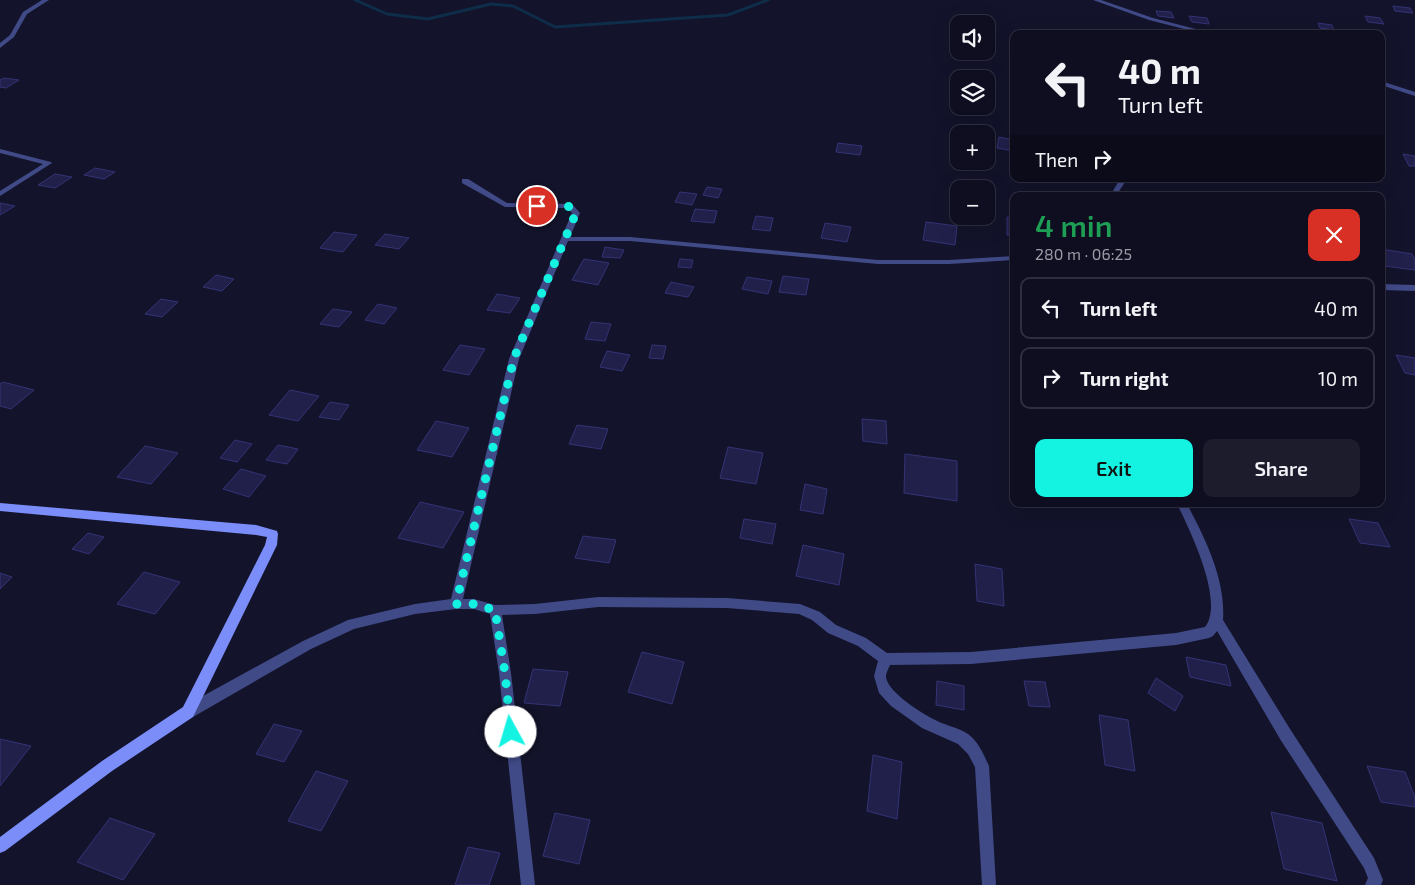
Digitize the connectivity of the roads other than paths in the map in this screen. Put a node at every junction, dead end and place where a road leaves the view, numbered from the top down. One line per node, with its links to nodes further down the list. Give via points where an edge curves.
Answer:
1 (46, 0): 4 (street, via 25,14 12,36)
2 (1096, 0): 3 (street)
3 (1195, 30)
4 (0, 46)
5 (1385, 84): 6 (street)
6 (1415, 94)
7 (0, 151): 9 (street, via 49,163)
8 (465, 181): 10 (street, via 505,205 568,206 576,213)
9 (0, 194)
10 (565, 238): 11 (street, via 630,239 878,262); 16 (street, via 514,358)
11 (1010, 258)
12 (1385, 287): 13 (street)
13 (1415, 288)
14 (0, 507): 20 (main road, via 273,534 271,545)
15 (1184, 507): 18 (street, via 1195,527 1216,593)
16 (456, 604): 17 (street, via 474,604); 20 (street, via 415,608 352,624 307,645)
17 (495, 610): 19 (street, via 598,602 727,603 800,609 816,616 832,629 862,642); 22 (street)
18 (1217, 621): 19 (street, via 1209,632 1176,639 971,658); 24 (street, via 1369,864 1376,880)
19 (885, 659): 23 (street, via 880,676 883,689 927,723 963,739 974,749 982,766)
20 (188, 712): 21 (main road)
21 (0, 846)
22 (528, 885)
23 (989, 885)
24 (1372, 885)

